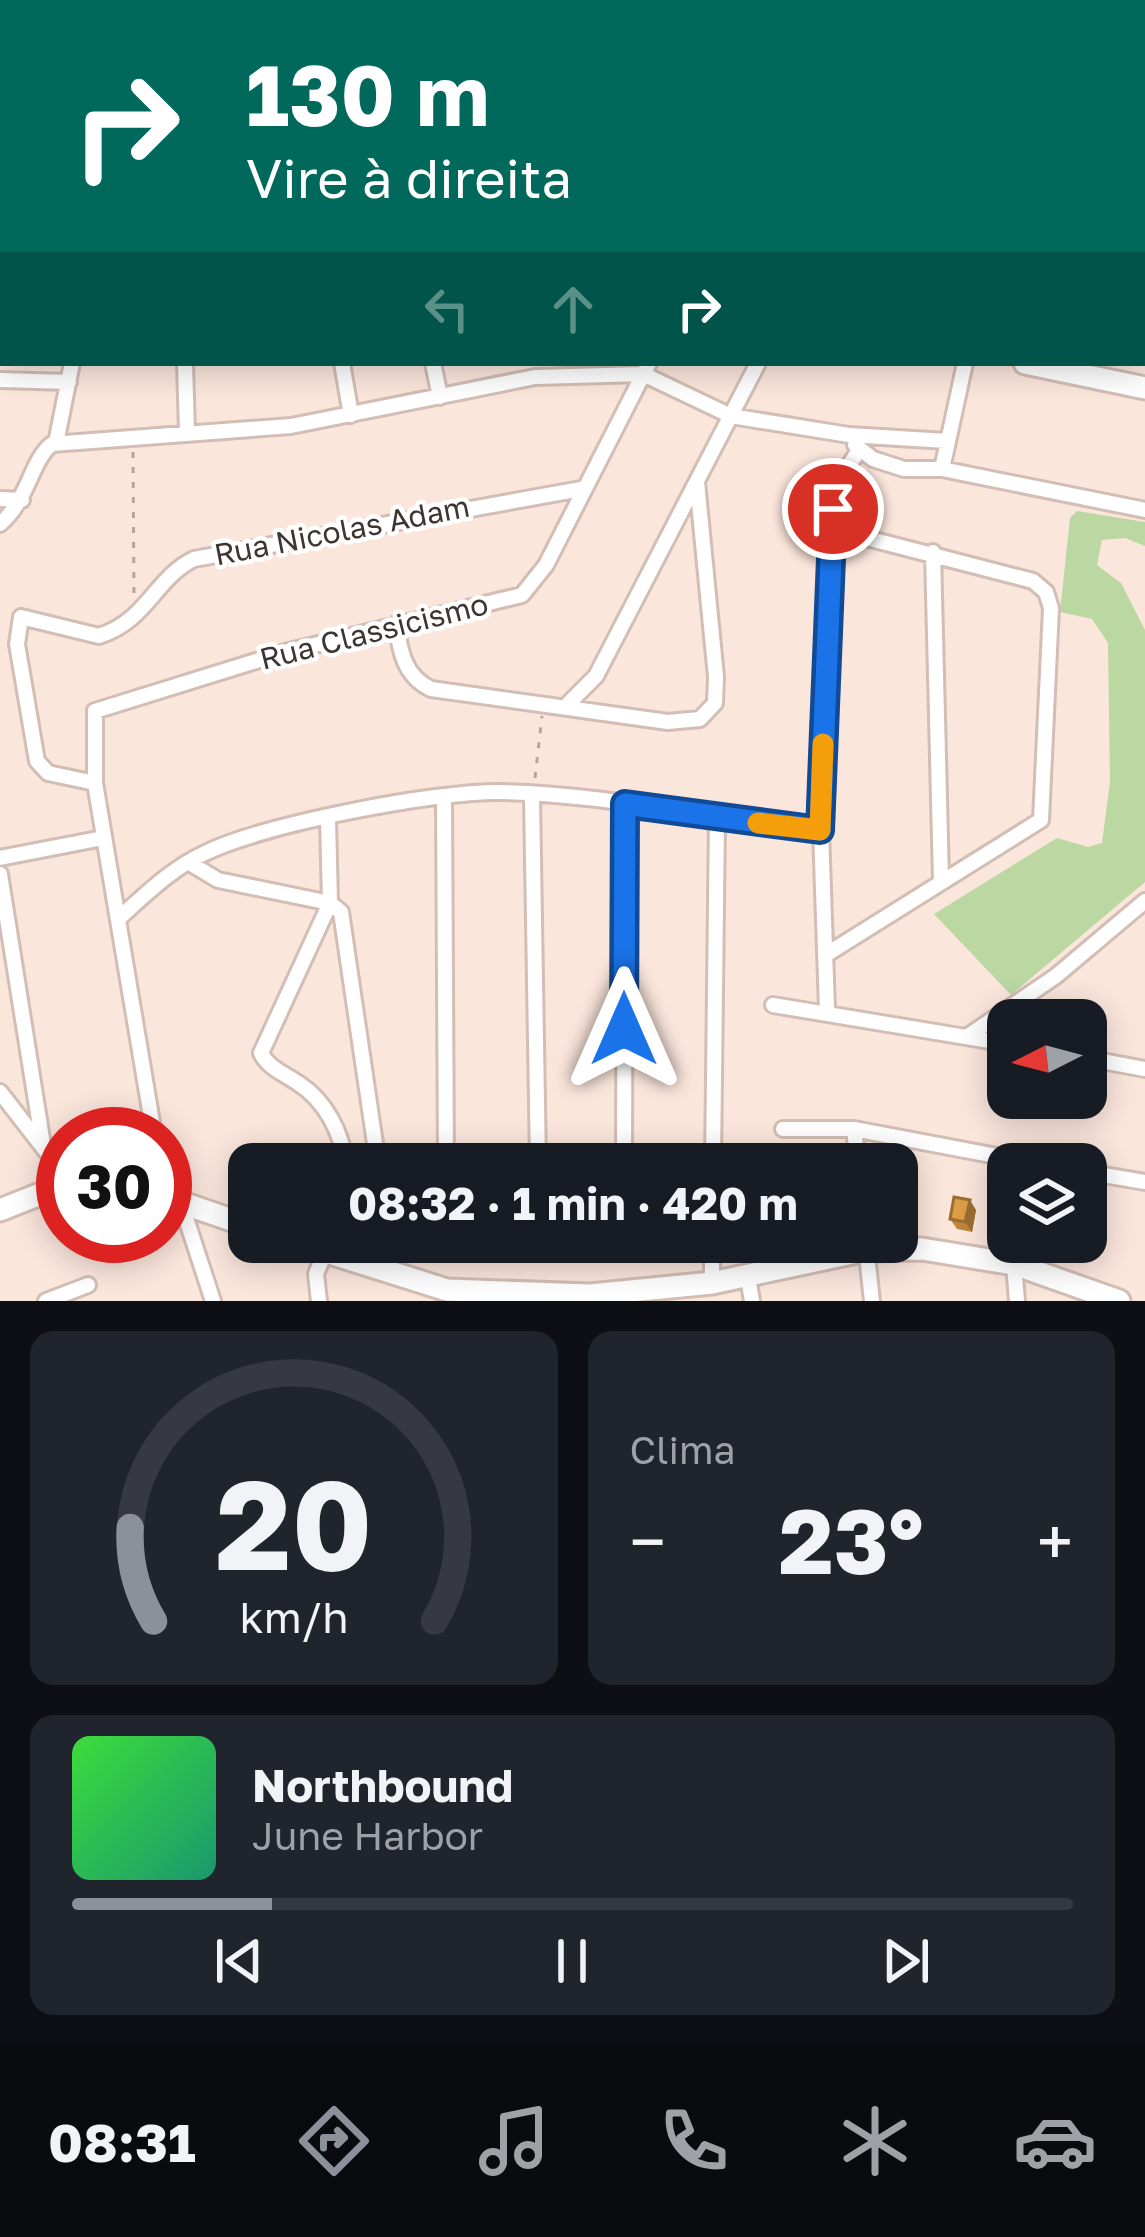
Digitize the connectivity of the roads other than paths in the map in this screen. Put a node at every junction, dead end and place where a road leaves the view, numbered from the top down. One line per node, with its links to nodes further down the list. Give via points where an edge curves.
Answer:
1 (72, 366): 13 (street)
2 (185, 366): 18 (street)
3 (343, 366): 16 (street)
4 (434, 366): 15 (street)
5 (756, 366): 17 (street)
6 (964, 366): 20 (street)
7 (1039, 366): 14 (street)
8 (1110, 366): 11 (street)
9 (646, 369): 10 (street); 17 (street); 25 (street, Rua Classicismo)
10 (533, 370): 15 (street)
11 (1145, 373)
12 (0, 380): 13 (street)
13 (70, 382): 21 (street)
14 (1145, 388)
15 (440, 397): 16 (street)
16 (351, 416): 18 (street)
17 (731, 416): 19 (street); 24 (street)
18 (187, 433): 21 (street)
19 (849, 435): 20 (street); 22 (street)
20 (947, 441): 23 (street)
21 (56, 442): 27 (street, via 42,452)
22 (859, 450): 23 (street, via 904,469); 30 (street, via 839,481)
23 (942, 469): 28 (street)
24 (697, 482): 33 (street, via 596,676); 33 (street, via 715,703 700,719 680,723)
25 (581, 489): 32 (street, Rua Classicismo, via 546,565 521,595); 34 (street, Rua Nicolas Adam, via 194,559 134,618 90,637 24,615 17,644 37,761 48,773)
26 (0, 499): 27 (street)
27 (22, 500): 29 (street)
28 (1145, 510)
29 (0, 524)
30 (828, 528): 31 (street); 40 (street)
31 (933, 552): 45 (street); 45 (street, via 1033,581 1051,608 1046,812 1025,834)
32 (396, 624): 33 (street, via 402,658 424,686); 34 (street, Rua Classicismo, via 110,703 94,713)
33 (568, 704)
34 (95, 783): 41 (street)
35 (532, 794): 36 (street); 37 (street); 67 (street)
36 (444, 797): 39 (street); 66 (street)
37 (625, 804): 38 (street); 68 (street)
38 (717, 817): 40 (street); 69 (street)
39 (328, 819): 43 (street); 47 (street)
40 (820, 830): 49 (street)
41 (103, 838): 42 (street); 48 (street)
42 (0, 858)
43 (188, 862): 47 (street, via 208,877); 48 (street)
44 (0, 874): 59 (street)
45 (941, 881): 49 (street)
46 (1145, 901): 50 (street)
47 (329, 903): 64 (street, via 261,1053 319,1099); 65 (street, via 341,912)
48 (118, 919): 60 (street)
49 (826, 954): 52 (street)
50 (1029, 999)
51 (773, 1005): 52 (street)
52 (826, 1010): 54 (street)
53 (987, 1026): 54 (street)
54 (968, 1036): 55 (street)
55 (987, 1040)
56 (1107, 1062): 57 (street)
57 (1145, 1069)
58 (0, 1091): 63 (street)
59 (37, 1107)
60 (149, 1107)
61 (783, 1129): 62 (street)
62 (854, 1130): 70 (street); 71 (street)
63 (36, 1136)
64 (338, 1143)
65 (372, 1143)
66 (446, 1143)
67 (538, 1143)
68 (624, 1143)
69 (713, 1143)
70 (856, 1143)
71 (987, 1155)
72 (1107, 1176): 73 (street)
73 (1145, 1182)
74 (36, 1196): 76 (street)
75 (192, 1205): 77 (street)
76 (0, 1210)
77 (228, 1218)
78 (918, 1249): 85 (street)
79 (192, 1251): 93 (street)
80 (320, 1263): 94 (street)
81 (376, 1263): 89 (street)
82 (712, 1263): 87 (street)
83 (788, 1263): 86 (street)
84 (868, 1263): 96 (street)
85 (1014, 1264): 97 (street); 98 (street)
86 (747, 1272): 87 (street); 95 (street)
87 (712, 1283): 90 (street)
88 (88, 1285): 92 (street)
89 (448, 1295): 91 (street)
90 (645, 1297): 91 (street)
91 (590, 1298)
92 (46, 1301)
93 (213, 1301)
94 (319, 1301)
95 (752, 1301)
96 (872, 1301)
97 (1016, 1301)
98 (1119, 1301)

